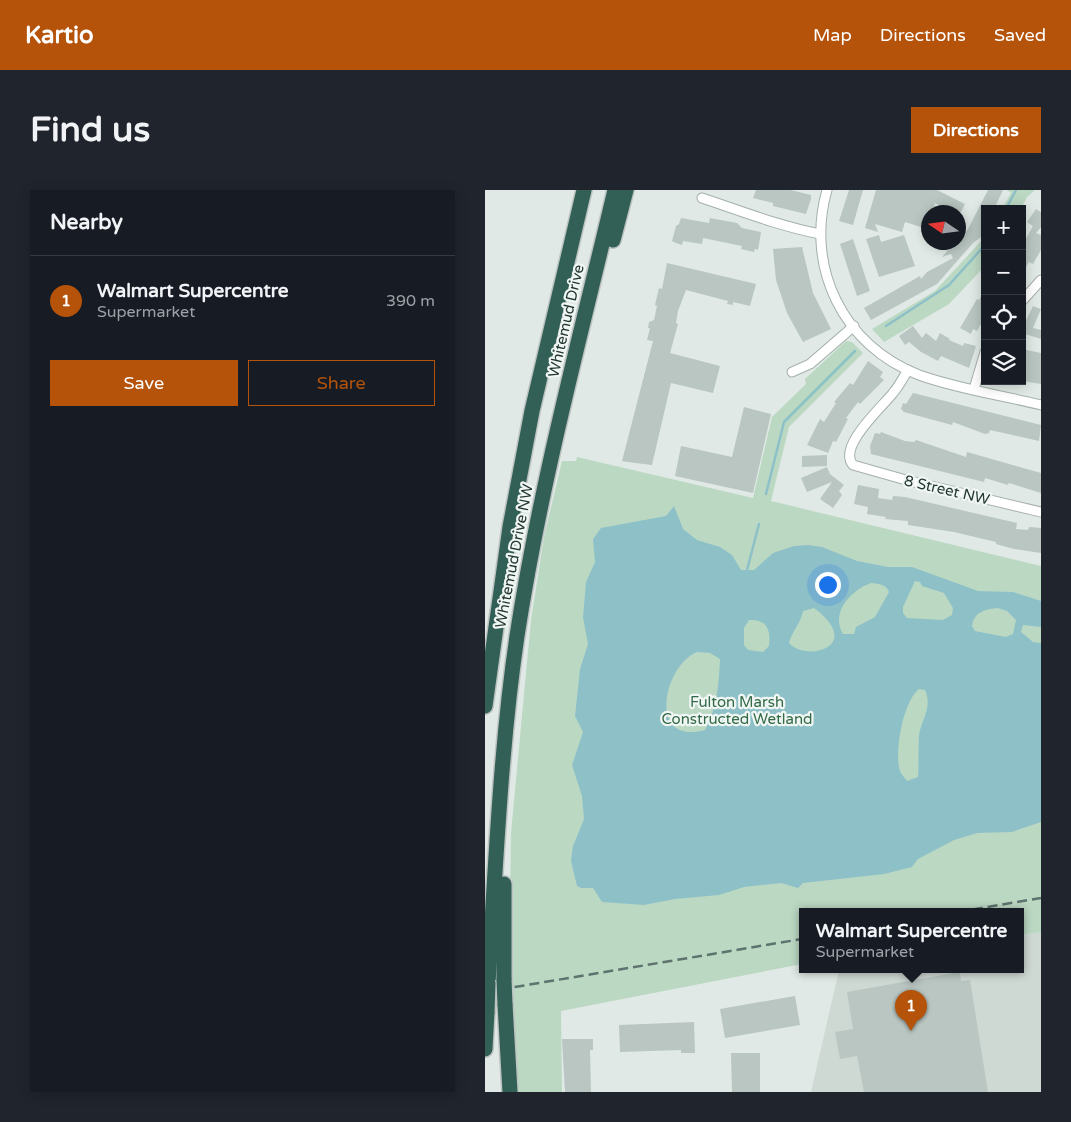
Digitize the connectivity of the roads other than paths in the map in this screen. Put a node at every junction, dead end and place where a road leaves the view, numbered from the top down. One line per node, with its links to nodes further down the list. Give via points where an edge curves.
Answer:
1 (575, 190): 12 (highway)
2 (583, 190): 12 (highway, Whitemud Drive)
3 (615, 190): 18 (highway, Whitemud Drive)
4 (626, 190): 18 (highway)
5 (827, 190): 7 (street)
6 (702, 198): 7 (street, via 782,226)
7 (820, 234): 11 (street, via 825,277)
8 (1041, 280): 9 (street)
9 (1037, 289): 10 (street)
10 (1026, 298)
11 (854, 326): 14 (street, via 881,354); 15 (street, via 811,364)
12 (549, 335): 19 (highway, Whitemud Drive)
13 (981, 365): 16 (street)
14 (908, 370): 16 (street); 21 (street, 8 Street NW, via 854,440 849,456 853,465)
15 (792, 372)
16 (974, 389): 17 (street)
17 (1041, 405)
18 (559, 429): 20 (highway, Whitemud Drive)
19 (525, 452): 22 (highway, Whitemud Drive NW, via 510,527)
20 (551, 459): 23 (highway, Whitemud Drive NW, via 519,620)
21 (1041, 512)
22 (485, 706)
23 (506, 728): 24 (highway, Whitemud Drive NW, bridge); 25 (highway, bridge, via 505,1004)
24 (485, 1049)
25 (510, 1092)

